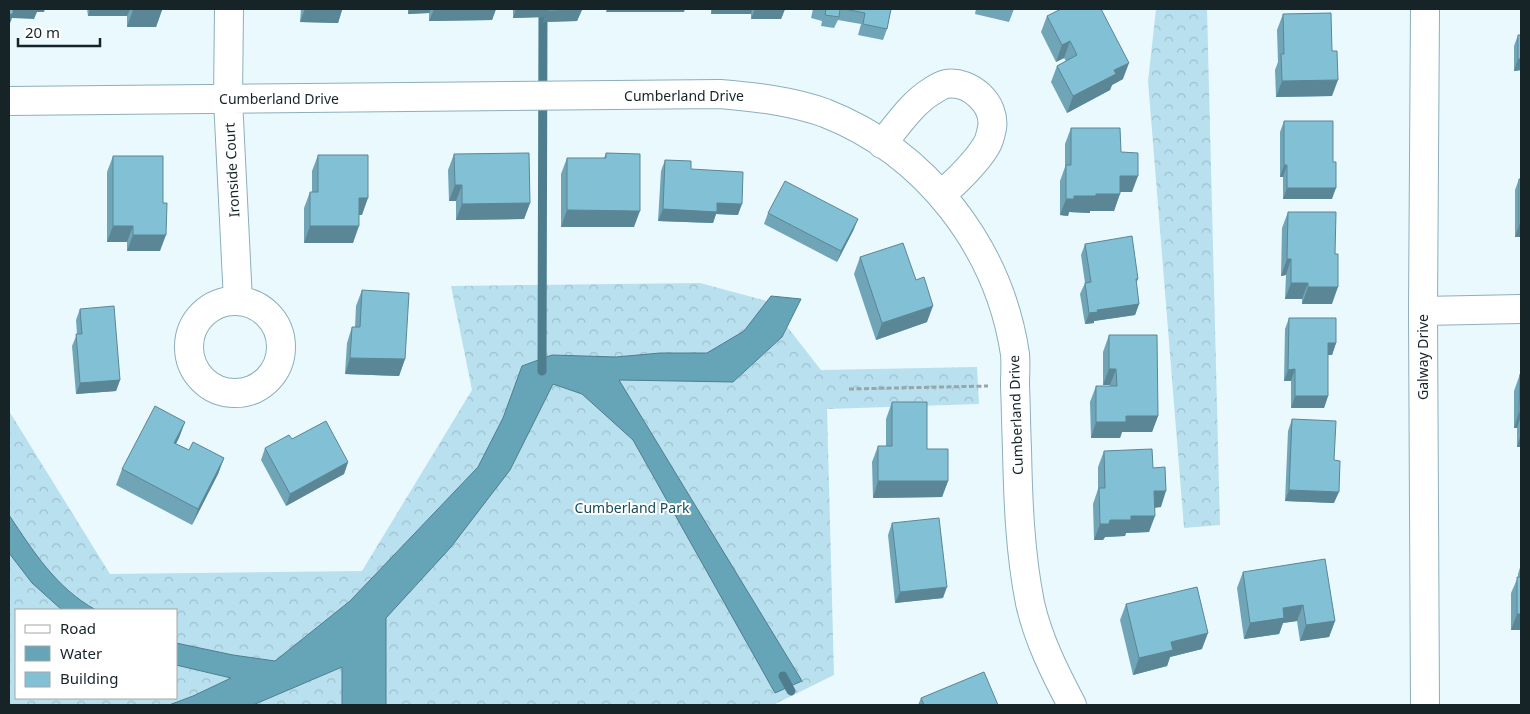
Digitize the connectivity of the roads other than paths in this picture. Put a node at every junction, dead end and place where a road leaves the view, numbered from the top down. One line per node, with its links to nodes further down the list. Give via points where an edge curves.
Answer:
1 (229, 9): 3 (street, Ironside Court)
2 (1425, 9): 9 (street, Galway Drive)
3 (228, 99): 4 (street, Cumberland Drive); 5 (street, Cumberland Drive, via 720,94 757,97 824,113); 7 (street, Ironside Court)
4 (9, 101)
5 (882, 144): 6 (street, Cumberland Drive, via 918,171); 6 (street, via 931,91 946,84 964,86 980,95 989,107 992,126 987,145)
6 (941, 194): 10 (street, Cumberland Drive, via 980,249 998,286 1008,320 1015,356 1022,550 1031,604 1046,651)
7 (238, 301)
8 (1521, 309): 9 (street)
9 (1423, 311): 11 (street, Galway Drive)
10 (1072, 705)
11 (1425, 705)

